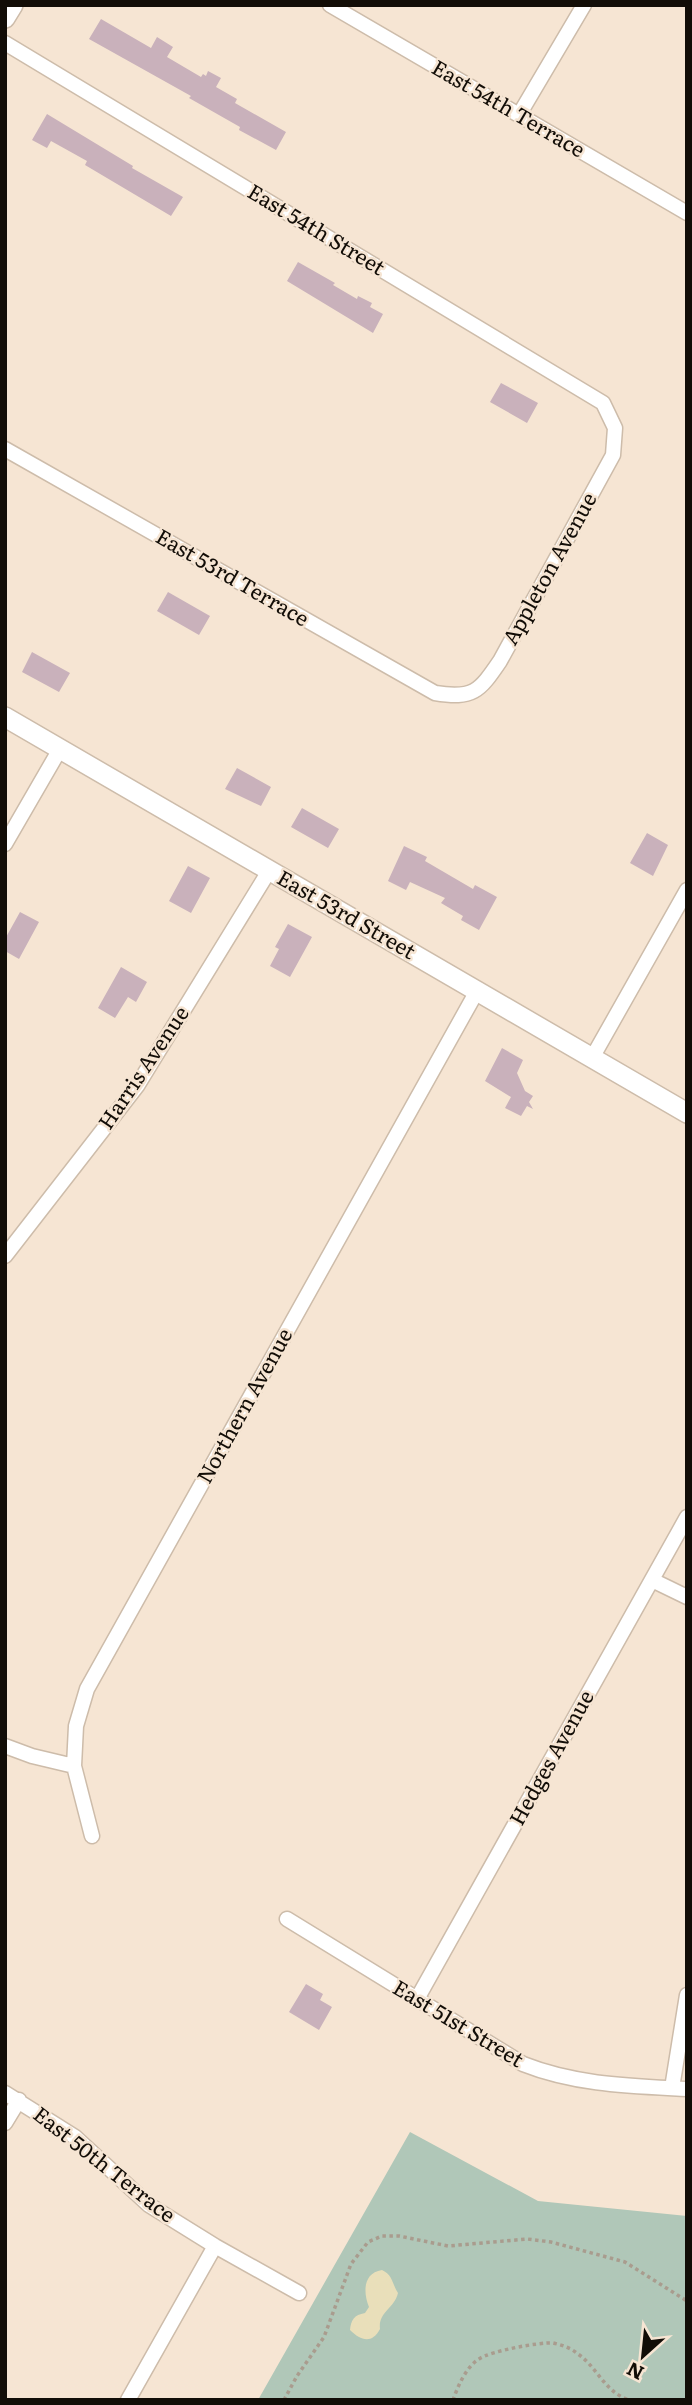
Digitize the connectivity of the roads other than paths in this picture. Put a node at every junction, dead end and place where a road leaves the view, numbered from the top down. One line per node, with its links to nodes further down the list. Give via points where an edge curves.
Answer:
1 (13, 5): 4 (street)
2 (330, 5): 6 (street, East 54th Terrace)
3 (584, 5): 6 (street)
4 (5, 18)
5 (5, 43): 8 (street, East 54th Street, via 603,403)
6 (519, 114): 7 (street, East 54th Terrace)
7 (687, 213)
8 (615, 428): 10 (street, Appleton Avenue, via 613,455 500,661 483,685)
9 (5, 449): 10 (street, East 53rd Terrace, via 435,693)
10 (463, 695)
11 (5, 717): 12 (street, East 53rd Street)
12 (60, 749): 13 (street); 14 (street, East 53rd Street)
13 (5, 844)
14 (269, 871): 16 (street, East 53rd Street); 19 (street, Harris Avenue, via 137,1086)
15 (687, 890): 17 (street)
16 (477, 991): 17 (street, East 53rd Street); 24 (street, Northern Avenue, via 87,1689 76,1726)
17 (592, 1058): 18 (street, East 53rd Street)
18 (687, 1112)
19 (5, 1256)
20 (687, 1517): 21 (street, Hedges Avenue)
21 (652, 1580): 22 (street); 28 (street, Hedges Avenue)
22 (687, 1597)
23 (5, 1746): 24 (street)
24 (74, 1766): 25 (street, Northern Avenue)
25 (92, 1836)
26 (287, 1919): 28 (street, East 51st Street)
27 (687, 1994): 29 (street)
28 (417, 1999): 29 (street, East 51st Street, via 540,2071 594,2083)
29 (679, 2088)
30 (5, 2093): 31 (street)
31 (19, 2100): 32 (street); 33 (street, East 50th Terrace, via 75,2137 149,2205)
32 (5, 2123)
33 (215, 2246): 34 (street, East 50th Terrace); 35 (street)
34 (299, 2293)
35 (128, 2400)

